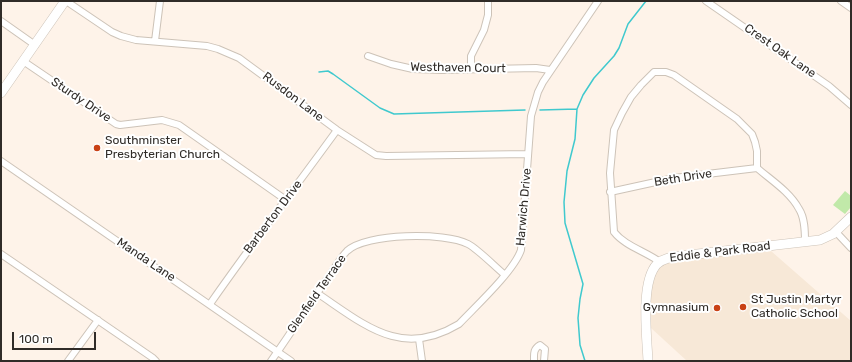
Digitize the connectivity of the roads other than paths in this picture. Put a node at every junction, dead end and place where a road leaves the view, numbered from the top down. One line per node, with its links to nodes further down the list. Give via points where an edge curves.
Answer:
1 (66, 1): 9 (street, Rusdon Lane, via 112,32 136,40); 10 (street)
2 (160, 1): 9 (street)
3 (488, 1): 13 (street, via 488,15 472,56)
4 (598, 1): 14 (street, Harwich Drive)
5 (706, 1): 16 (street, Crest Oak Lane, via 818,78)
6 (841, 1): 7 (street)
7 (851, 8)
8 (1, 21): 10 (street)
9 (155, 41): 17 (street, Rusdon Lane, via 207,46 240,58)
10 (35, 45): 12 (street)
11 (368, 56): 13 (street, Westhaven Court, via 414,69)
12 (23, 61): 15 (street); 22 (street, Sturdy Drive, via 116,124 162,120 179,125)
13 (470, 69): 14 (street, Westhaven Court)
14 (550, 70): 18 (street, Harwich Drive, via 534,102)
15 (1, 93)
16 (851, 105)
17 (337, 130): 18 (street, Rusdon Lane, via 376,154 386,156); 22 (street, Barberton Drive)
18 (528, 154): 29 (street, Harwich Drive, via 521,250)
19 (1, 161): 31 (street, Manda Lane)
20 (757, 168): 21 (street, Beth Drive, via 674,178); 21 (street, via 757,151 752,134 738,119 674,75 654,72 631,97 614,130); 25 (street, via 800,209)
21 (610, 192): 28 (street, via 614,232 627,243)
22 (286, 200): 31 (street, Barberton Drive)
23 (851, 217): 24 (street, Eddie & Park Road)
24 (836, 232): 25 (street, Eddie & Park Road, via 824,239); 26 (street)
25 (805, 242): 28 (street, Eddie & Park Road, via 680,256)
26 (851, 248)
27 (1, 254): 32 (street)
28 (660, 262): 42 (street, Eddie & Park Road, via 652,273 647,290)
29 (505, 275): 30 (street, Glenfield Terrace, via 472,246 454,238 385,238 365,242 347,251); 33 (street, Harwich Drive, via 459,324)
30 (317, 293): 33 (street, Harwich Drive, via 370,328 390,336); 34 (street, Glenfield Terrace)
31 (210, 304): 34 (street, Manda Lane)
32 (98, 320): 35 (street); 36 (street)
33 (419, 339): 39 (street)
34 (278, 352): 37 (street, Glenfield Terrace); 38 (street, Manda Lane)
35 (68, 361)
36 (156, 361)
37 (271, 361)
38 (291, 361)
39 (422, 361)
40 (534, 361): 41 (street, via 535,349 540,346 545,349)
41 (544, 361)
42 (648, 361)

